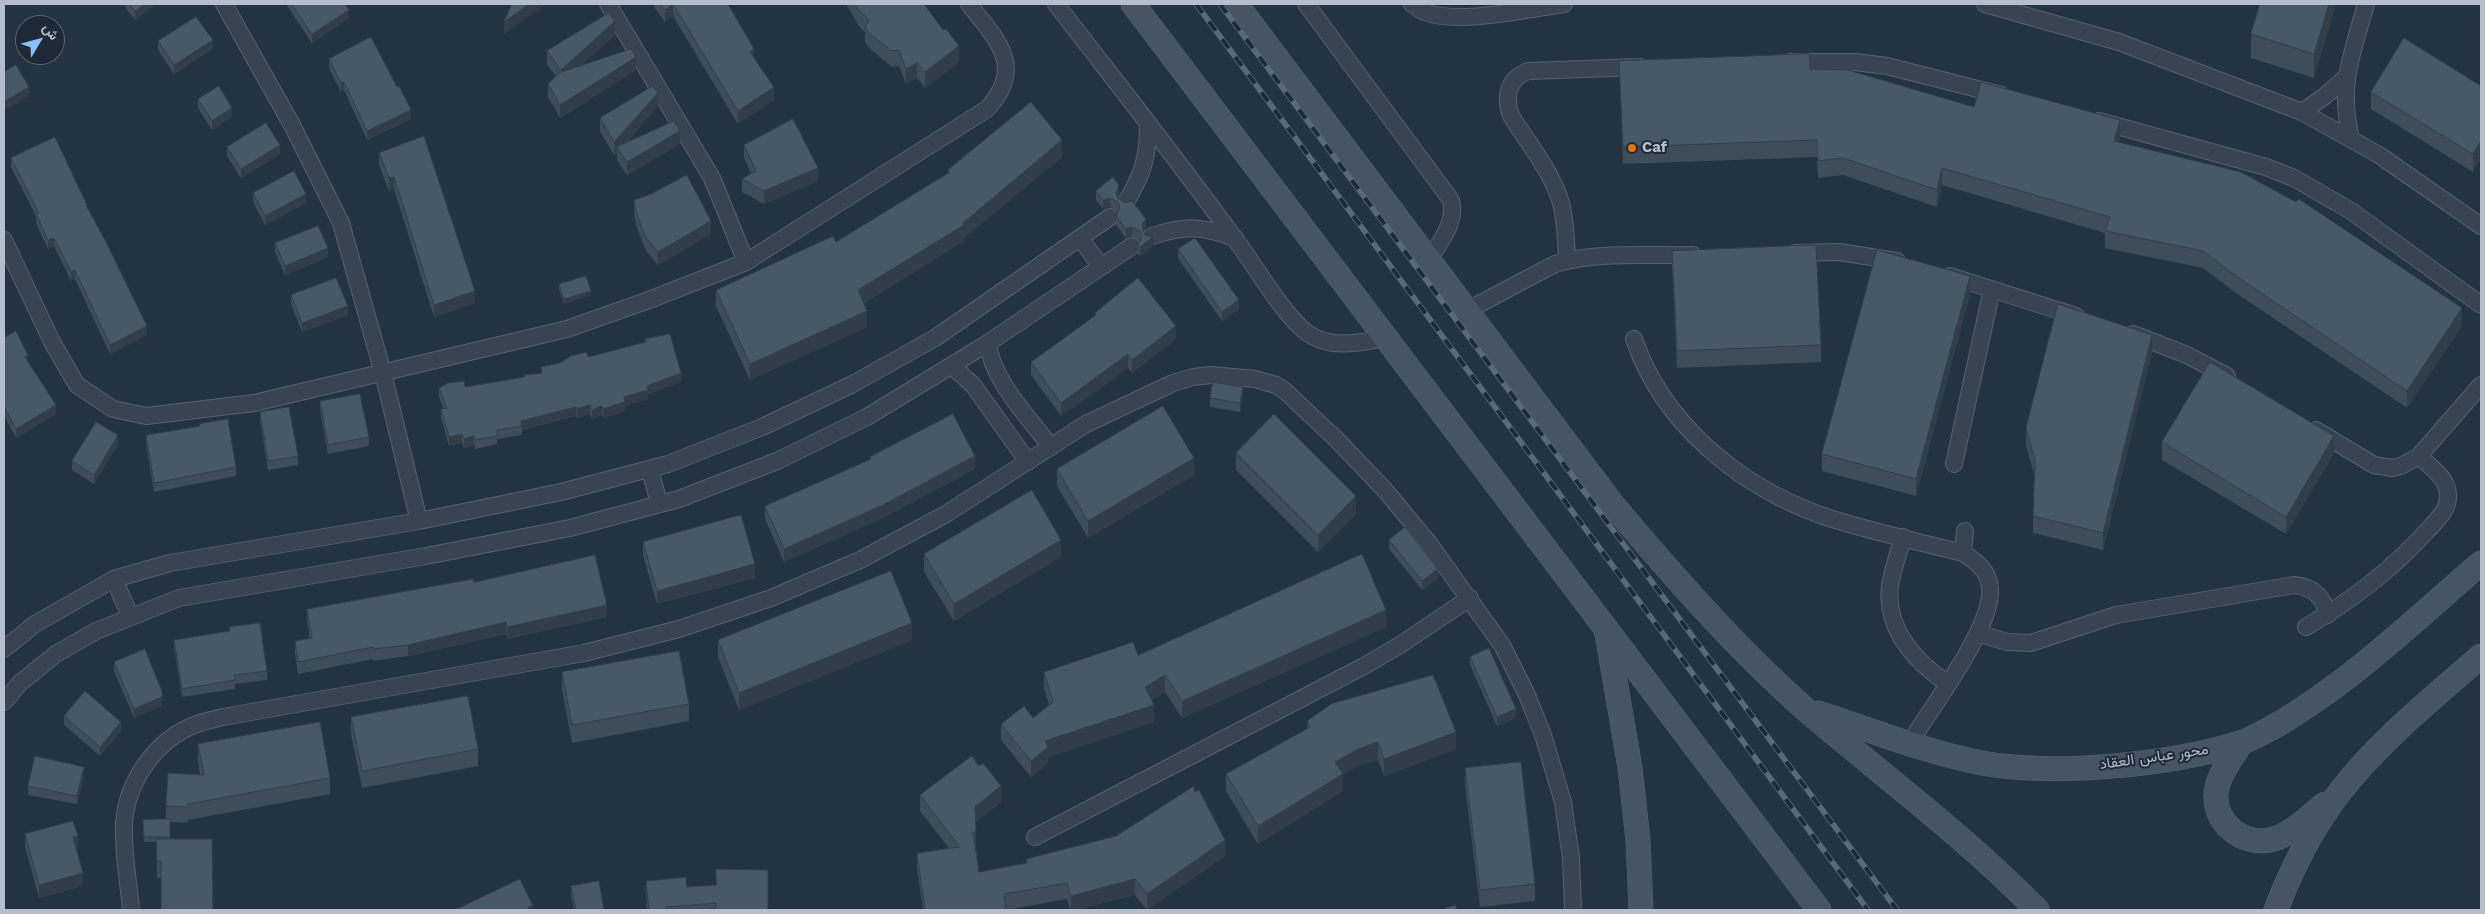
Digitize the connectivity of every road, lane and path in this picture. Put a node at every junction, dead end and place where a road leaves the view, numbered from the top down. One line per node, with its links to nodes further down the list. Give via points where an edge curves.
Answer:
1 (224, 4): 46 (street, via 292,125 341,223)
2 (608, 4): 33 (street, via 712,178)
3 (969, 4): 33 (street, via 1002,48 1007,64 1006,81 999,97 987,109)
4 (1056, 4): 19 (street)
5 (1133, 4): 42 (main road)
6 (1236, 4): 31 (main road)
7 (1306, 4): 31 (street, via 1450,200 1453,216)
8 (1412, 4): 9 (street, via 1425,12 1445,16 1481,16)
9 (1564, 4)
10 (1993, 4): 12 (street)
11 (2366, 4): 15 (street)
12 (2040, 11): 17 (street)
13 (1774, 62): 16 (street, via 1823,61 1887,66)
14 (1656, 67): 32 (street, via 1528,71 1510,85 1507,99 1512,116 1560,201)
15 (2345, 78): 17 (street); 20 (street, via 2345,109)
16 (2013, 98)
17 (2302, 112): 20 (street)
18 (2088, 118): 38 (street, via 2266,167 2294,178 2351,211)
19 (1148, 124): 21 (street, via 1148,152 1140,180); 25 (street)
20 (2351, 139): 23 (street)
21 (1126, 202)
22 (1110, 217): 26 (street)
23 (2481, 226)
24 (1152, 236): 25 (street, via 1179,228 1208,228)
25 (1235, 238): 42 (street, via 1305,332 1338,344)
26 (1081, 239): 35 (street); 54 (street, via 935,338 851,385 762,427)
27 (4, 240): 46 (street, via 52,342 77,386 113,409 146,416 254,403)
28 (1132, 246): 35 (street)
29 (1778, 254): 34 (street, via 1839,252)
30 (1709, 255): 32 (street)
31 (1428, 261): 39 (main road)
32 (1567, 261): 39 (street, via 1555,264)
33 (746, 262): 46 (street, via 567,329)
34 (1908, 264)
35 (1101, 267): 44 (street)
36 (1936, 272): 37 (street)
37 (1992, 289): 40 (street); 53 (street)
38 (2481, 305)
39 (1466, 311): 72 (main road, via 1613,505 1730,636)
40 (2092, 321)
41 (2120, 330): 47 (street, via 2187,355)
42 (1386, 338): 66 (main road)
43 (1634, 340): 58 (street, via 1648,374 1668,407 1719,458 1746,477 1823,516)
44 (988, 343): 45 (street); 50 (street, via 1000,379)
45 (952, 366): 52 (street, via 974,385); 55 (street, via 868,418 777,461)
46 (383, 373): 56 (street)
47 (2242, 385)
48 (2481, 385): 51 (street)
49 (2300, 420): 51 (street, via 2374,465 2392,468)
50 (1051, 447): 52 (street); 62 (street, via 1086,424 1179,381 1211,375 1266,381 1285,391 1384,489)
51 (2419, 456): 63 (street, via 2445,483 2448,496 2445,510 2384,574)
52 (1028, 462): 77 (street, via 946,514 860,560 771,598 678,629 584,653 196,724 151,756 136,779 127,805 123,833)
53 (1954, 464)
54 (650, 469): 55 (street); 56 (street, via 561,492)
55 (659, 504): 64 (street, via 570,528 179,598)
56 (419, 521): 61 (street, via 170,563)
57 (1965, 531): 59 (street)
58 (1903, 537): 59 (street); 70 (street, via 1890,584 1891,616 1916,660)
59 (1962, 553): 67 (street, via 1976,561 1986,574 1990,587 1990,602)
60 (2481, 563): 73 (main road, محور عباس العقاد, via 2351,674 2277,725)
61 (114, 579): 64 (street); 68 (street, via 35,624)
62 (1470, 598): 76 (street, via 1364,666); 78 (street, via 1502,645 1528,695 1543,735 1563,802 1571,858)
63 (2328, 614): 65 (street); 67 (street, via 2320,596 2294,585 2116,615 2031,643 2007,642)
64 (130, 616): 71 (street, via 56,654 20,683)
65 (2306, 627)
66 (1606, 629): 79 (main road, via 1630,768); 80 (main road)
67 (1978, 633): 70 (street)
68 (4, 650)
69 (2481, 656): 75 (main road, via 2378,750)
70 (1947, 683): 74 (street)
71 (4, 702)
72 (1804, 708): 74 (main road, محور عباس العقاد); 81 (main road, via 2006,878)
73 (2241, 743): 74 (main road, محور عباس العقاد, via 2186,756 2126,764 2032,768 1982,763); 75 (main road, via 2221,777 2216,797 2226,826 2245,838 2255,841 2278,838)
74 (1909, 744)
75 (2339, 793): 82 (main road, via 2307,844)
76 (1035, 837)
77 (131, 910)
78 (1573, 910)
79 (1641, 910)
80 (1819, 910)
81 (2037, 910)
82 (2276, 910)

